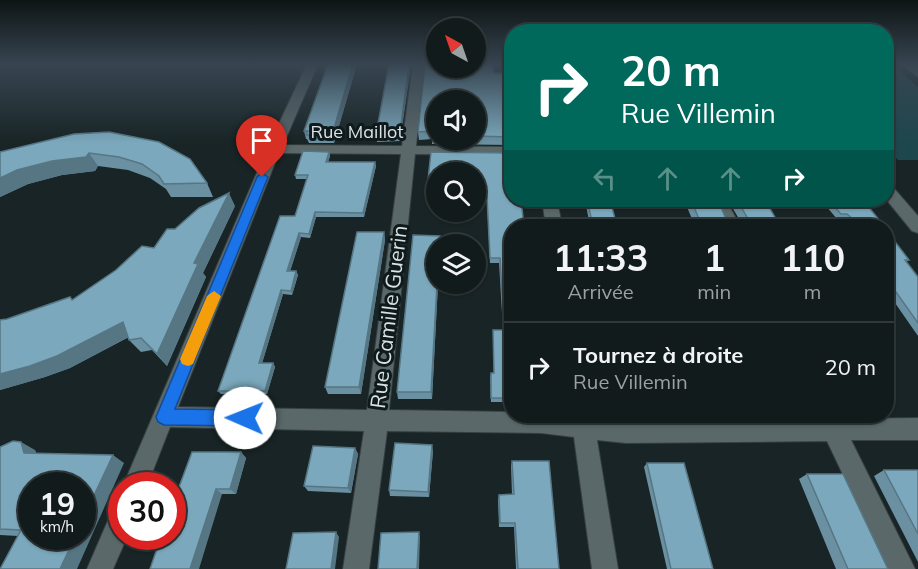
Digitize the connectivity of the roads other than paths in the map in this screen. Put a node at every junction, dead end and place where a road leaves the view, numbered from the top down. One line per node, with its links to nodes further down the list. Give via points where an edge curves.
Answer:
1 (300, 91): 3 (street)
2 (417, 91): 4 (street, Rue Camille Guerin)
3 (274, 150): 4 (street, Rue Maillot); 8 (street)
4 (409, 150): 5 (street, Rue Maillot); 9 (street, Rue Camille Guerin)
5 (504, 151)
6 (894, 198): 7 (street)
7 (918, 227)
8 (164, 417): 9 (street); 17 (street)
9 (377, 421): 10 (street); 20 (street, Rue Camille Guerin)
10 (504, 423)
11 (583, 423): 21 (street)
12 (591, 423): 13 (street, via 626,432)
13 (810, 423)
14 (830, 423): 22 (street)
15 (843, 423): 16 (street)
16 (918, 429)
17 (141, 472)
18 (108, 550): 19 (street)
19 (100, 569)
20 (356, 569)
21 (605, 569)
22 (902, 569)

